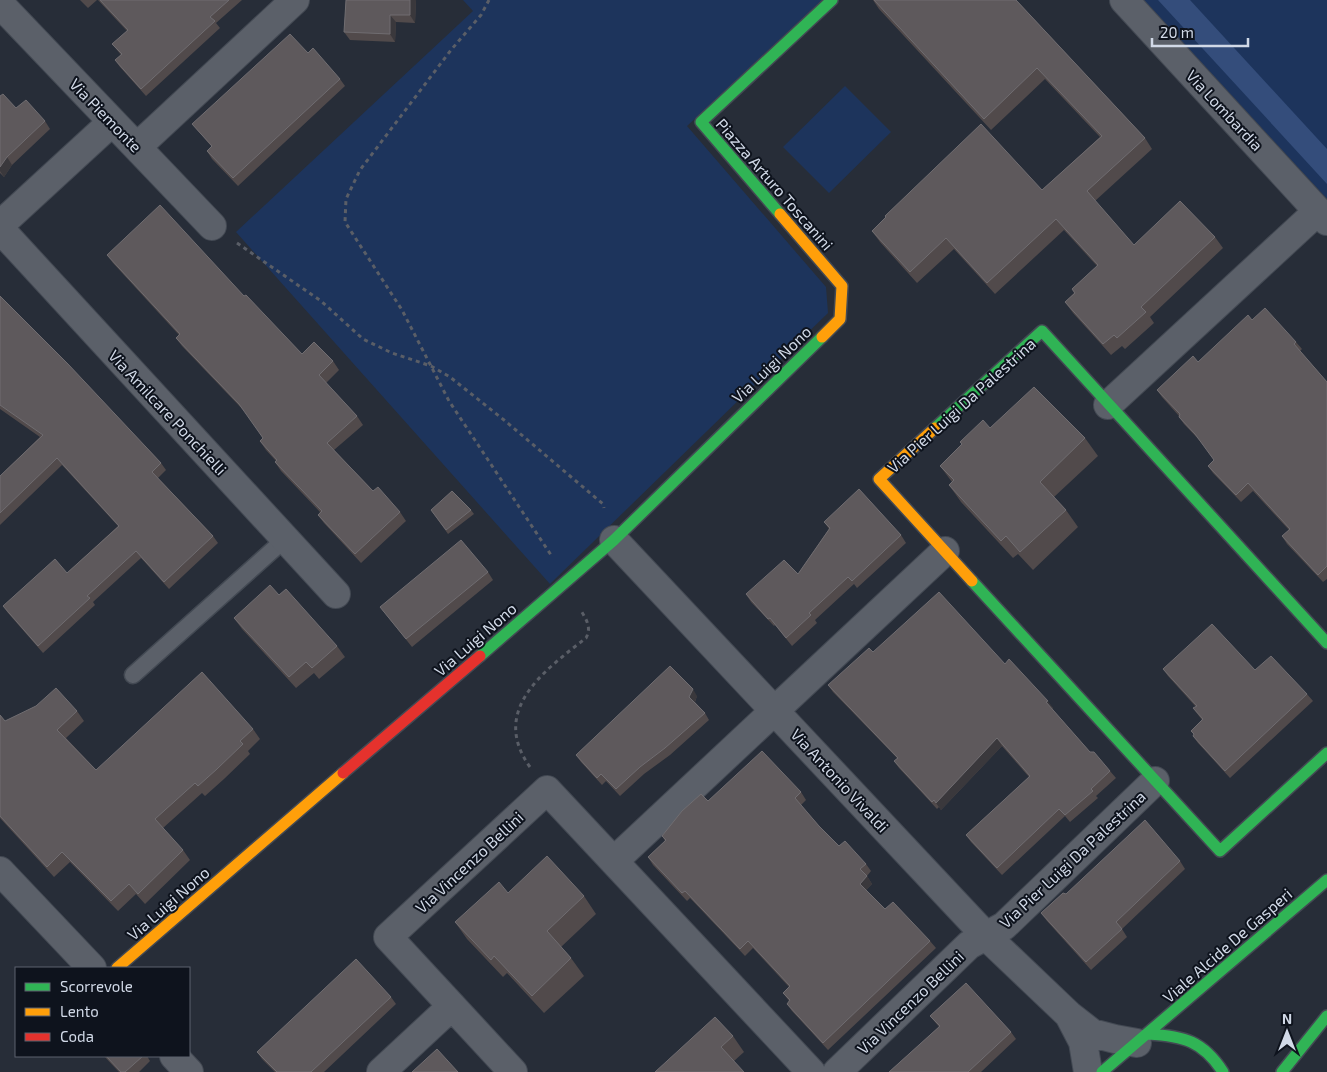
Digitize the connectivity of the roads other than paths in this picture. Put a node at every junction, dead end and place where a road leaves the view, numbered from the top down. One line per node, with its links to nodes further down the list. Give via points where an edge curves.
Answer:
1 (294, 0): 6 (street)
2 (832, 0): 11 (street, Piazza Arturo Toscanini, via 701,122 842,286)
3 (1124, 0): 7 (street, Via Lombardia)
4 (0, 4): 5 (street, Via Piemonte)
5 (112, 122): 6 (street, Via Piemonte); 8 (street)
6 (137, 147): 9 (street, Via Piemonte)
7 (1323, 216): 12 (street)
8 (0, 225)
9 (212, 226)
10 (0, 229): 13 (street, Via Amilcare Ponchielli)
11 (840, 319): 14 (street, Via Luigi Nono)
12 (1108, 405): 15 (street, Via Pier Luigi Da Palestrina, via 1042,331 879,480); 17 (street, Via Pier Luigi Da Palestrina)
13 (285, 539): 16 (street, Via Amilcare Ponchielli); 18 (lane)
14 (614, 540): 19 (street, Via Antonio Vivaldi); 27 (street, Via Luigi Nono)
15 (945, 551): 19 (street); 21 (street, Via Pier Luigi Da Palestrina)
16 (336, 594)
17 (1323, 632)
18 (133, 675)
19 (774, 710): 22 (street); 25 (street, Via Antonio Vivaldi)
20 (1327, 753): 21 (street, Via Pier Luigi Da Palestrina, via 1220,851)
21 (1156, 781): 25 (street, Via Pier Luigi Da Palestrina, via 1004,926)
22 (614, 861): 28 (street, Via Vincenzo Bellini, via 547,790 388,937); 36 (street)
23 (0, 871): 26 (street)
24 (1327, 880): 31 (street, Viale Alcide De Gasperi)
25 (986, 936): 29 (street, Via Antonio Vivaldi); 37 (street, Via Vincenzo Bellini, via 969,945)
26 (91, 967)
27 (119, 967)
28 (452, 1006): 34 (street); 35 (street, Via Vincenzo Bellini)
29 (1069, 1015): 31 (street, Via Antonio Vivaldi, via 1092,1032 1115,1040); 38 (street, Via Antonio Vivaldi, via 1082,1042)
30 (1327, 1016): 41 (street)
31 (1143, 1038): 39 (street, Viale Alcide De Gasperi); 40 (street, via 1182,1036 1213,1054)
32 (175, 1057): 33 (street)
33 (190, 1072)
34 (381, 1072)
35 (513, 1072)
36 (811, 1072)
37 (837, 1072)
38 (1088, 1072)
39 (1102, 1072)
40 (1223, 1072)
41 (1282, 1072)

